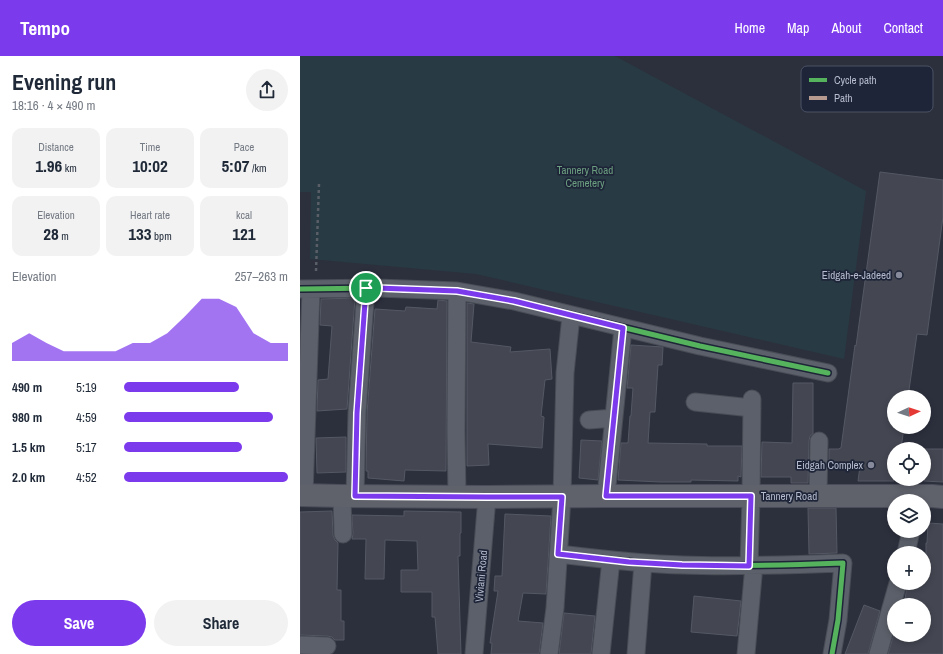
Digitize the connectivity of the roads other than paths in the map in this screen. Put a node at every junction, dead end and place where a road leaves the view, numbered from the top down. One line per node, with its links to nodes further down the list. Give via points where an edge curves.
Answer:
1 (366, 288): 2 (street); 3 (street); 12 (street)
2 (309, 290): 11 (street)
3 (457, 291): 4 (street, via 514,301); 16 (street)
4 (571, 316): 5 (street); 18 (street, via 565,373)
5 (623, 328): 6 (street); 8 (street)
6 (828, 373)
7 (695, 402): 14 (street, via 752,403)
8 (614, 418): 9 (street); 13 (street)
9 (589, 420)
10 (819, 441): 15 (street)
11 (302, 495): 12 (main road, Tannery Road)
12 (349, 496): 16 (main road, Tannery Road); 22 (street)
13 (606, 496): 14 (main road, Tannery Road); 18 (main road, Tannery Road)
14 (751, 496): 15 (main road, Tannery Road); 26 (street)
15 (818, 496): 20 (main road, Tannery Road)
16 (457, 497): 17 (main road, Tannery Road)
17 (487, 497): 18 (main road, Tannery Road); 30 (street, Viviani Road)
18 (562, 497): 23 (street)
19 (943, 497): 21 (main road, Tannery Road)
20 (887, 498)
21 (931, 498)
22 (343, 534)
23 (558, 554): 24 (street); 31 (street)
24 (611, 560): 25 (street); 32 (street)
25 (643, 563): 26 (street); 33 (street)
26 (751, 566): 34 (street); 35 (street, via 844,563)
27 (896, 590): 36 (street)
28 (300, 644): 29 (street)
29 (327, 646)
30 (474, 654)
31 (549, 654)
32 (600, 654)
33 (636, 654)
34 (746, 654)
35 (832, 654)
36 (878, 654)

